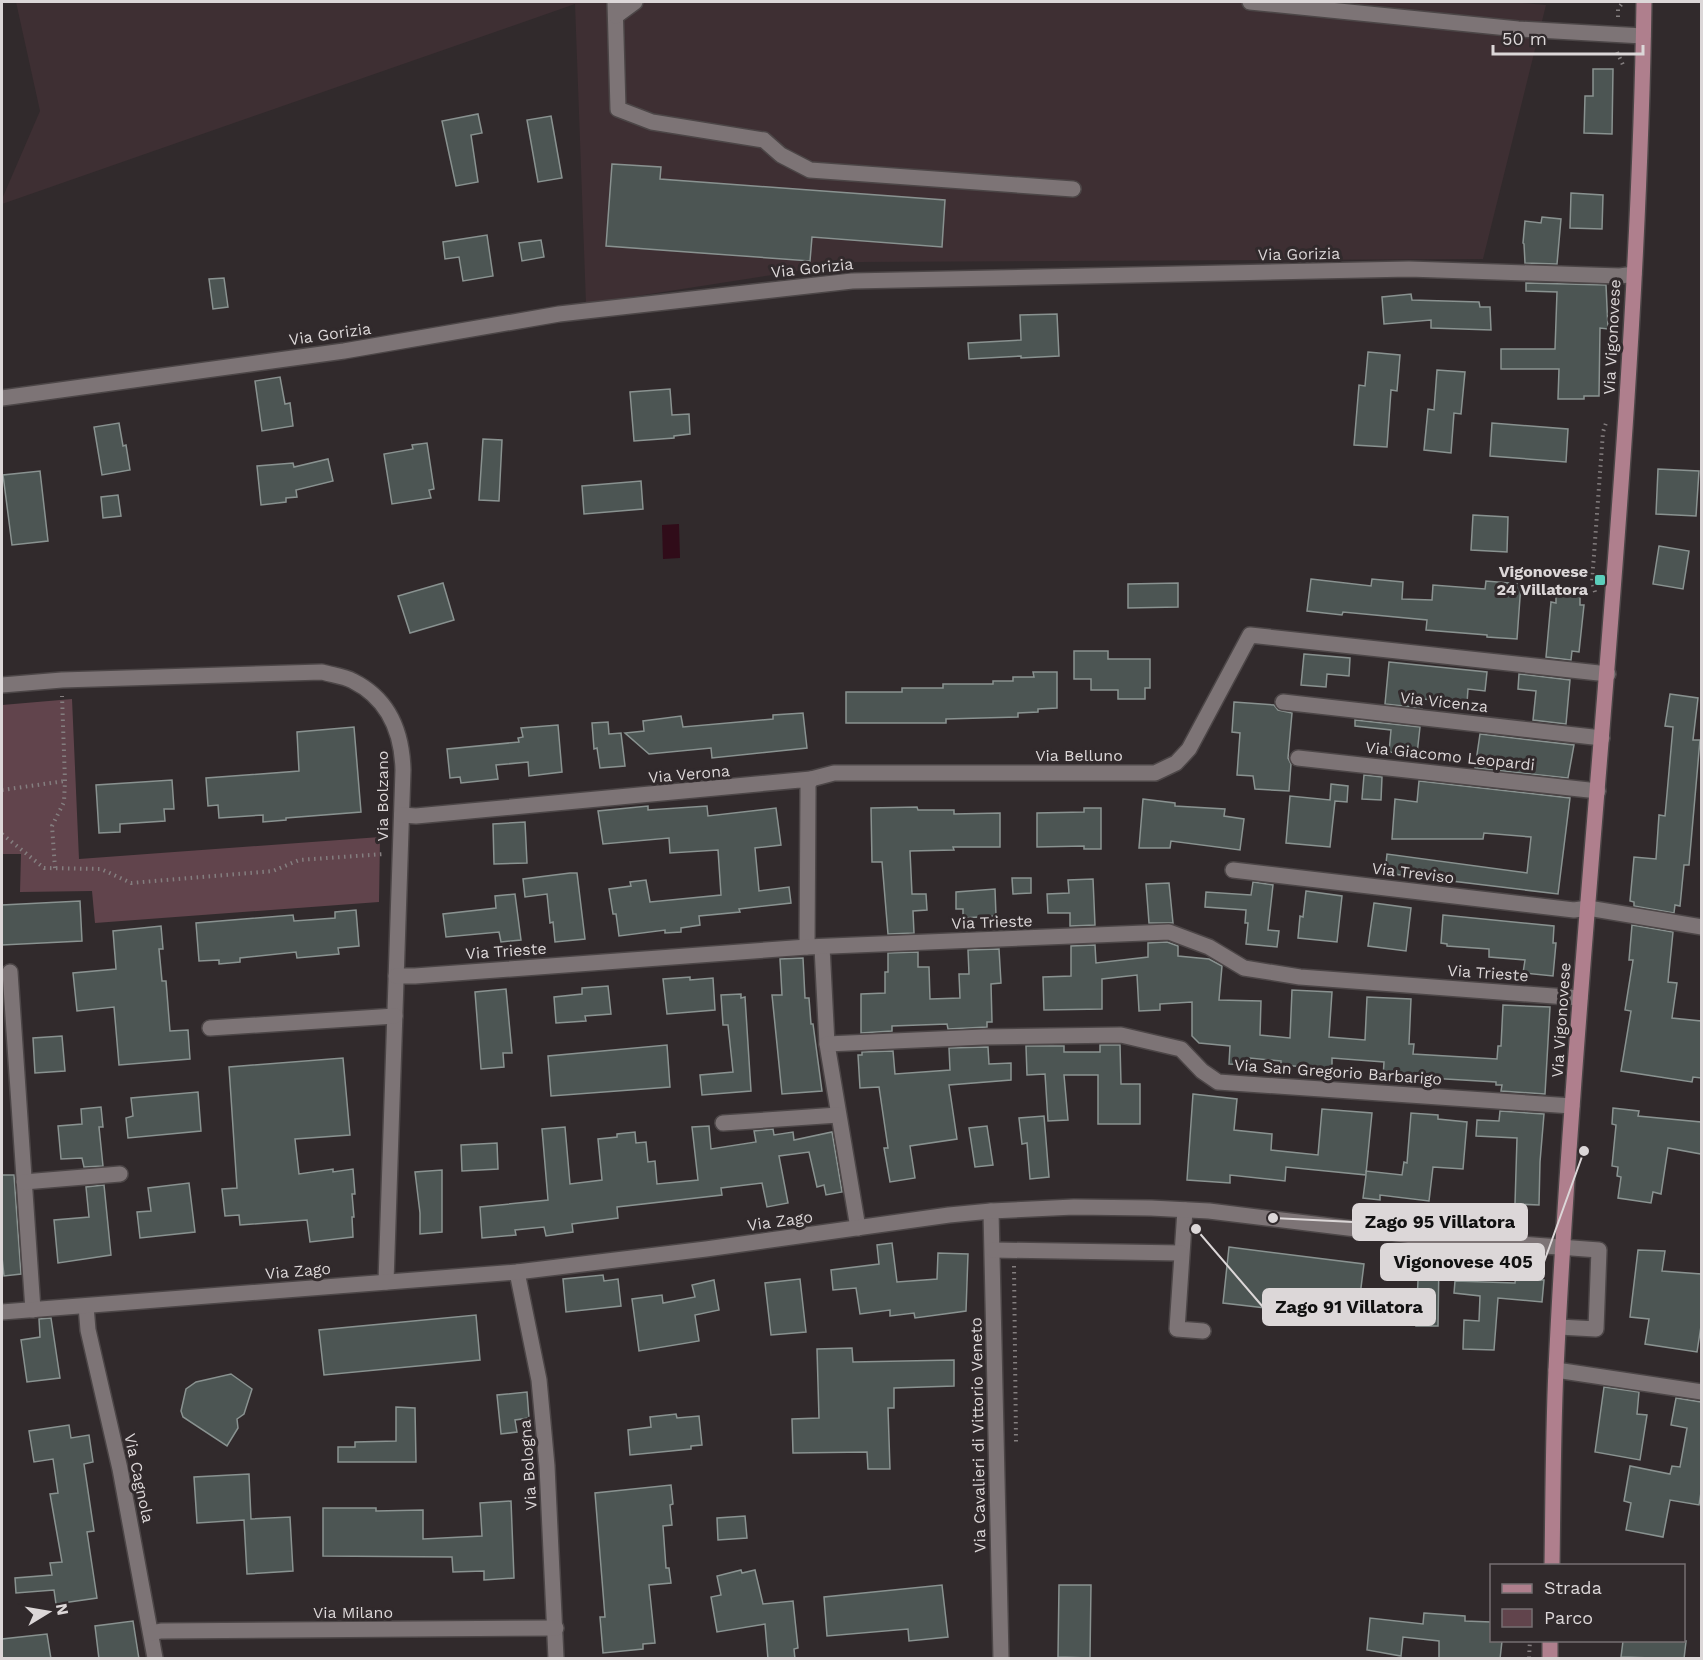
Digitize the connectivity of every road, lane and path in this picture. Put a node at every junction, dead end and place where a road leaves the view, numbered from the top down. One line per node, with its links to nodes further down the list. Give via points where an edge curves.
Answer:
1 (635, 2): 4 (street)
2 (1250, 2): 5 (street)
3 (1644, 2): 5 (main road, Via Vigonovese)
4 (615, 9): 6 (street, via 618,109 652,122 764,140 780,155 810,170)
5 (1643, 36): 7 (main road, Via Vigonovese)
6 (1073, 189)
7 (1634, 274): 8 (street, Via Gorizia, via 1409,269 852,281 559,315 344,351); 9 (main road, Via Vigonovese)
8 (2, 398)
9 (1608, 674): 13 (main road, Via Vigonovese); 15 (street, Via Belluno, via 1250,635 1189,749 1176,763 1155,773 834,773)
10 (62, 680): 11 (street, Via Bolzano); 16 (path); 19 (street, Via Bolzano, via 290,672 322,672 352,680 374,695 394,723 402,748)
11 (2, 685)
12 (1283, 702): 13 (street, Via Vicenza)
13 (1602, 738): 18 (main road, Via Vigonovese)
14 (1298, 758): 18 (street, Via Giacomo Leopardi)
15 (812, 779): 19 (street, Via Verona, via 539,806); 26 (street, via 808,794)
16 (65, 781): 17 (path); 22 (path, via 64,802 52,826)
17 (2, 790)
18 (1598, 791): 24 (main road, Via Vigonovese)
19 (402, 815): 21 (street, Via Bolzano)
20 (2, 834): 22 (path, via 44,868)
21 (400, 854): 22 (path, via 299,860 273,871 131,883 101,869); 28 (street, Via Bolzano)
22 (55, 868)
23 (1233, 870): 24 (street, Via Treviso, via 1574,910)
24 (1588, 908): 25 (street, Via Treviso); 29 (main road, Via Vigonovese)
25 (1701, 927)
26 (814, 947): 28 (street, Via Trieste); 29 (street, Via Trieste, via 1169,932 1209,946 1244,968 1300,978); 32 (street)
27 (10, 972): 37 (street)
28 (396, 976): 30 (street, Via Bolzano)
29 (1580, 998): 33 (main road, Via Vigonovese)
30 (394, 1016): 31 (street); 45 (street, Via Bolzano)
31 (210, 1028)
32 (827, 1044): 33 (street, Via San Gregorio Barbarigo, via 1121,1035 1181,1049 1218,1082); 34 (street)
33 (1572, 1106): 41 (main road, Via Vigonovese)
34 (838, 1115): 35 (street); 40 (street)
35 (723, 1123)
36 (120, 1174): 37 (street)
37 (24, 1182): 47 (street)
38 (1185, 1210): 39 (street, Via Zago, via 1074,1207); 41 (street, Via Zago, via 1413,1236); 43 (street)
39 (991, 1211): 40 (street, Via Zago); 42 (street, Via Cavalieri di Vittorio Veneto)
40 (858, 1228): 44 (street, Via Zago)
41 (1563, 1247): 49 (main road, Via Vigonovese); 49 (street, Via Zago, via 1599,1250 1596,1329)
42 (993, 1250): 43 (street); 60 (street, Via Cavalieri di Vittorio Veneto)
43 (1181, 1253): 50 (street, via 1177,1329)
44 (517, 1272): 45 (street, Via Zago); 54 (street, Via Bologna, via 540,1391)
45 (386, 1282): 46 (street, Via Zago)
46 (86, 1306): 47 (street, Via Zago); 55 (street, Via Cagnola)
47 (33, 1310): 48 (street, Via Zago)
48 (2, 1312)
49 (1559, 1327): 51 (main road, Via Vigonovese)
50 (1203, 1331)
51 (1556, 1370): 52 (street); 53 (main road, Via Vigonovese)
52 (1701, 1392)
53 (1552, 1564)
54 (556, 1628): 55 (street, Via Milano); 59 (street, Via Bologna)
55 (151, 1633): 58 (street, Via Cagnola)
56 (1530, 1642): 61 (path)
57 (1550, 1642): 62 (main road)
58 (155, 1659)
59 (556, 1659)
60 (1001, 1659)
61 (1529, 1659)
62 (1550, 1659)

